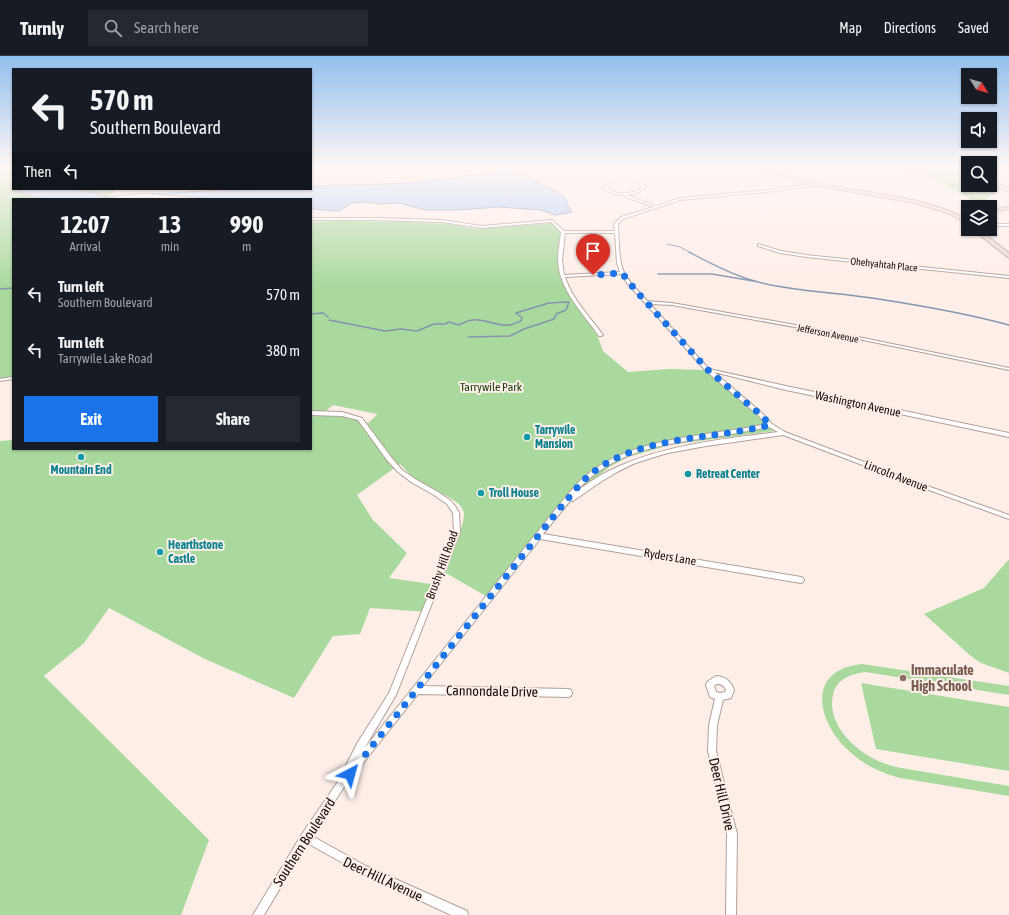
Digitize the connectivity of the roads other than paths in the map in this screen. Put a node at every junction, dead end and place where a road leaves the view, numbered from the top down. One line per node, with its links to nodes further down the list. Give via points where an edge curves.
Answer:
1 (649, 208): 10 (street, via 622,218 616,224)
2 (939, 208): 5 (main road)
3 (1009, 208): 4 (main road)
4 (997, 210)
5 (961, 218)
6 (312, 220): 9 (street, via 427,221 482,227 552,221)
7 (1009, 225): 8 (street)
8 (997, 226)
9 (563, 232): 10 (street); 15 (street, via 560,261)
10 (617, 232): 14 (street)
11 (984, 236): 13 (main road)
12 (759, 245): 16 (street, Ohehyahtah Place, via 780,252 806,256)
13 (1009, 256)
14 (622, 273): 15 (street); 17 (street)
15 (563, 276): 18 (street, via 571,294)
16 (1009, 277)
17 (646, 302): 19 (street, Jefferson Avenue, via 672,304); 20 (street)
18 (602, 335)
19 (1009, 369)
20 (708, 370): 24 (street); 26 (street, Washington Avenue)
21 (12, 378): 22 (street)
22 (0, 380)
23 (312, 413): 34 (street, Brushy Hill Road, via 342,414 360,419 400,471 410,480 444,498 453,506 457,515 457,532 392,695 361,745)
24 (770, 425): 25 (street); 27 (street, Southern Boulevard, via 663,444 621,457 602,466 585,479)
25 (783, 432): 27 (street, Southern Boulevard, via 650,456 590,485); 28 (street, Lincoln Avenue)
26 (1009, 435)
27 (561, 507): 29 (street, Southern Boulevard)
28 (1009, 517)
29 (539, 536): 30 (street, Ryders Lane); 31 (street, Southern Boulevard)
30 (801, 580)
31 (417, 690): 32 (street, Cannondale Drive); 34 (street, Southern Boulevard)
32 (568, 693)
33 (720, 697): 38 (street, Deer Hill Drive, via 713,725 712,751 732,834)
34 (341, 784): 35 (street, Southern Boulevard)
35 (305, 838): 36 (street, Southern Boulevard); 37 (street, Deer Hill Avenue, via 375,877)
36 (258, 915)
37 (463, 915)
38 (730, 915)

